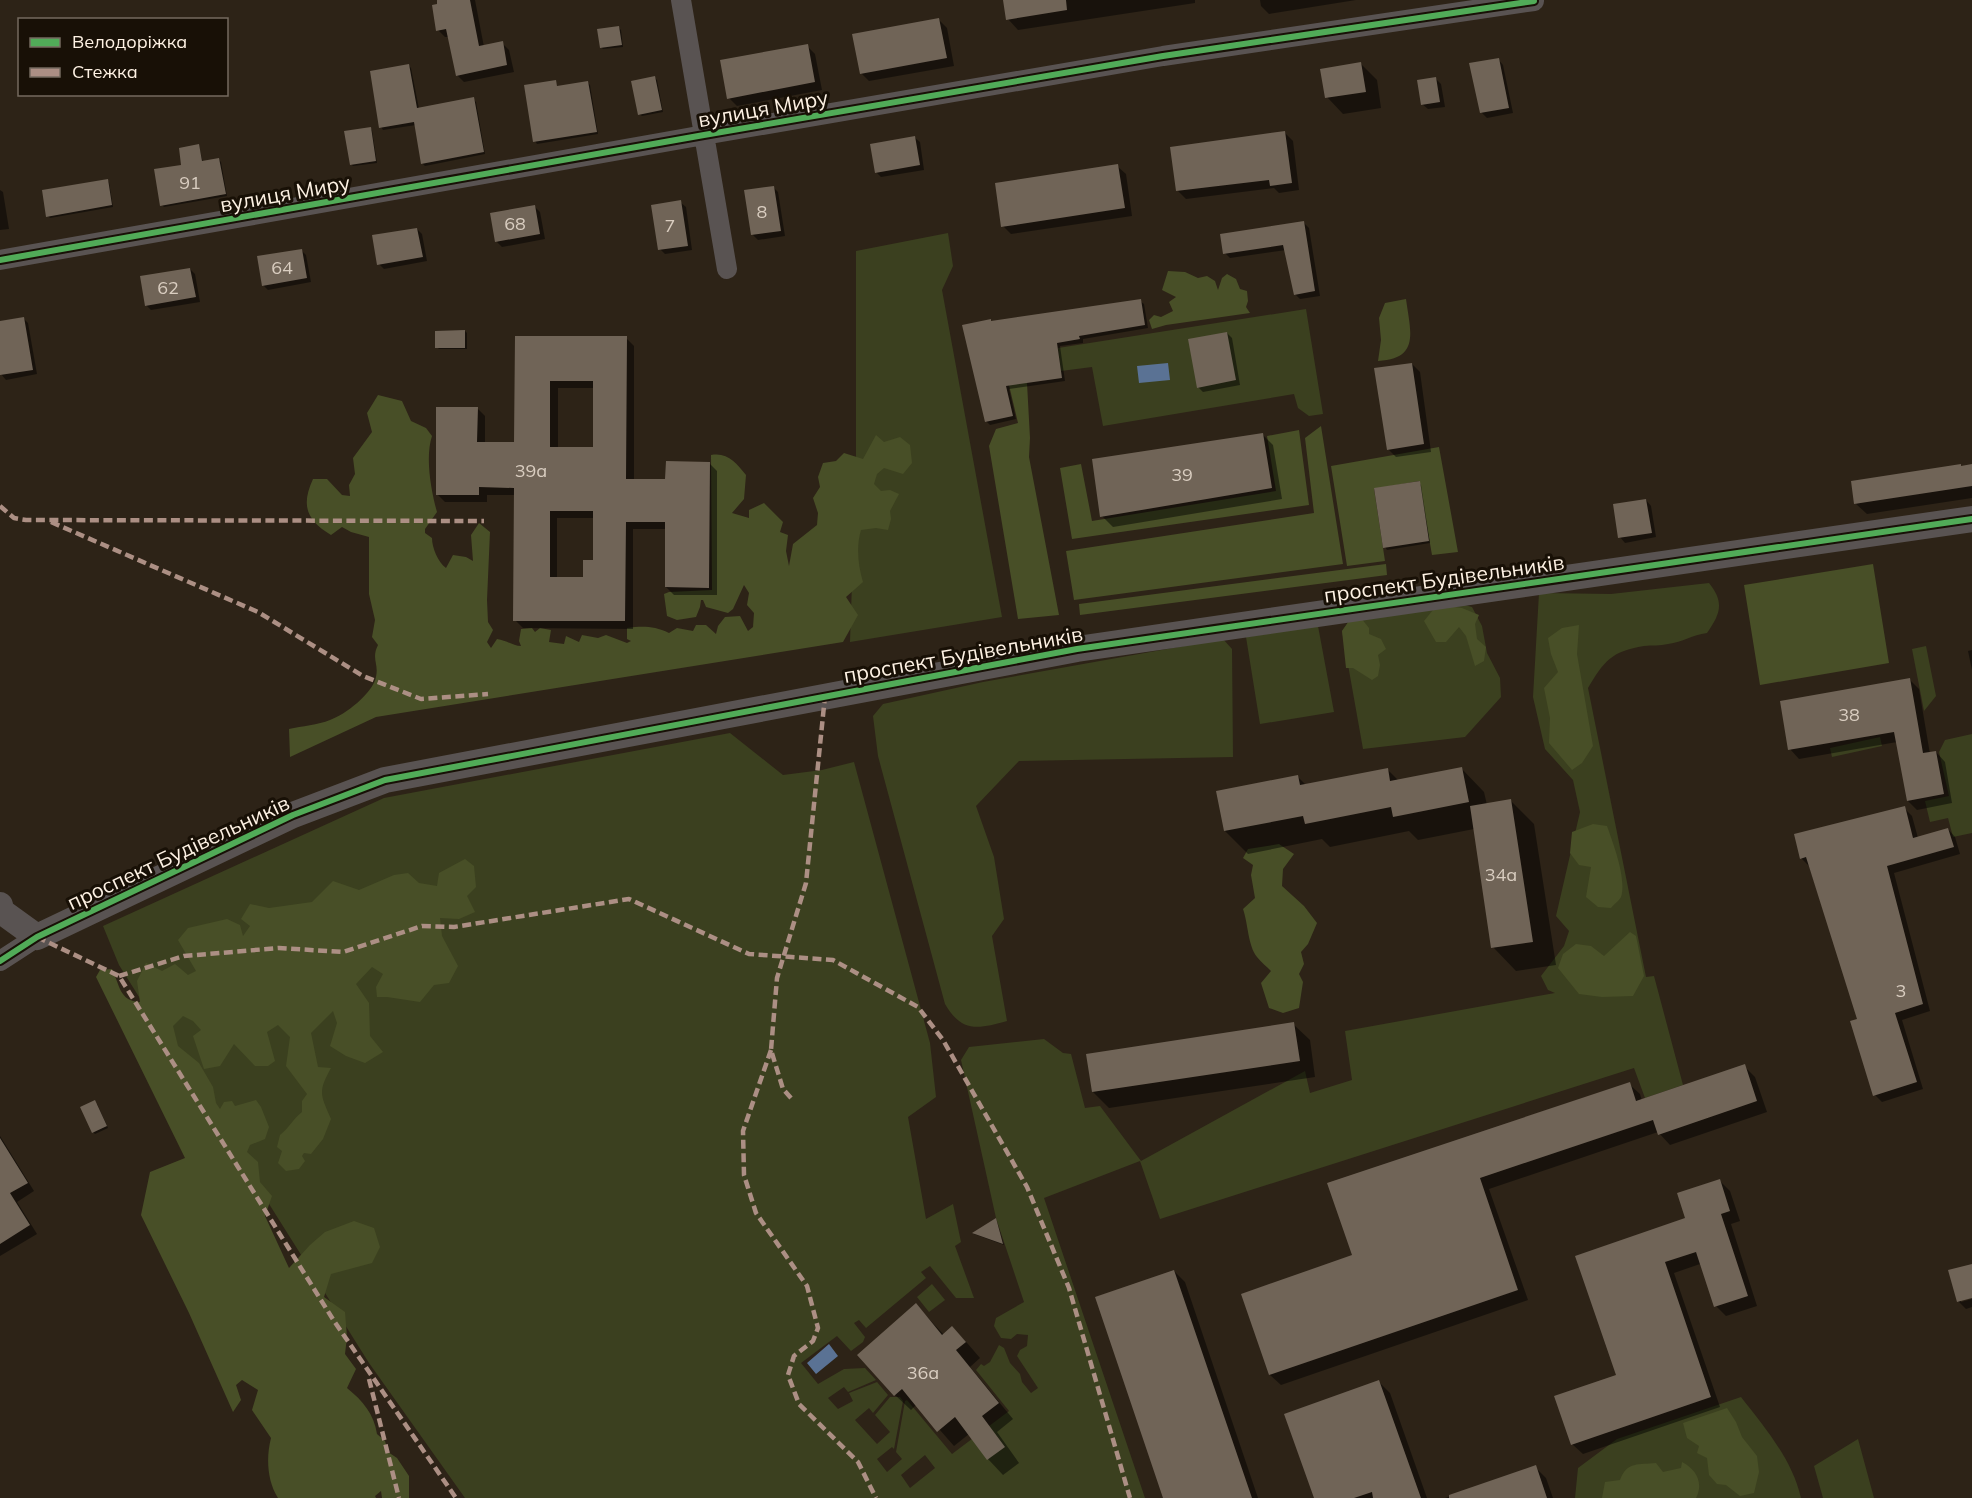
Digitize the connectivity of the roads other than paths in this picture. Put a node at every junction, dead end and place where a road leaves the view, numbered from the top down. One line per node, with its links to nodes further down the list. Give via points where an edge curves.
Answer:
1 (681, 0): 3 (street)
2 (1534, 1): 3 (street, вулиця Миру, via 1163,56)
3 (704, 135): 4 (street, вулиця Миру); 5 (street)
4 (0, 260)
5 (728, 269)
6 (1972, 519): 8 (street, проспект Будівельників, via 1077,649 385,780 293,815)
7 (0, 905): 8 (street, via 1,911)
8 (37, 937): 9 (street, проспект Будівельників)
9 (0, 961)

